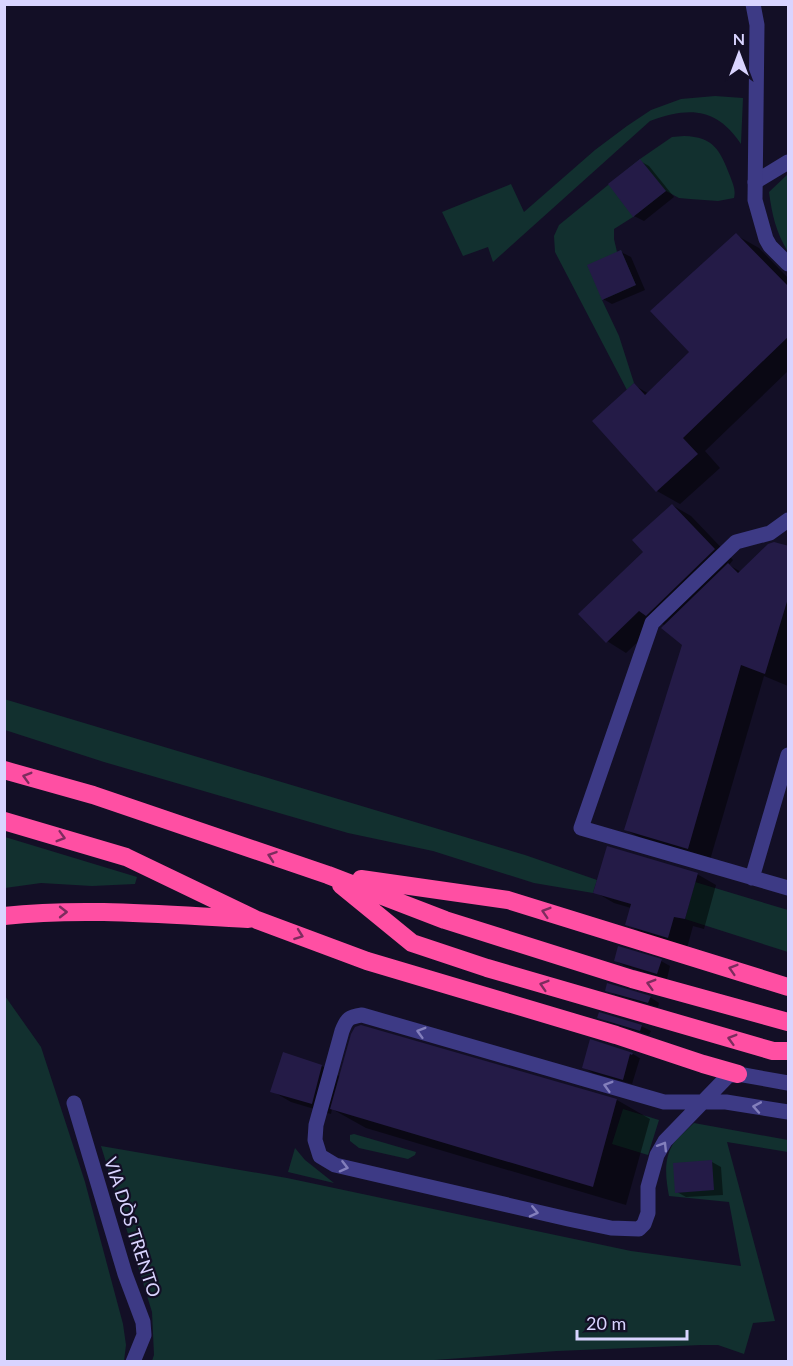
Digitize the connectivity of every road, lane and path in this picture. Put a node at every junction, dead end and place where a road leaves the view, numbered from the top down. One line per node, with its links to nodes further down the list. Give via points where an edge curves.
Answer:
1 (753, 4): 3 (street, via 757,25)
2 (789, 162): 3 (street)
3 (754, 182): 4 (street, via 766,239)
4 (789, 264)
5 (789, 520): 10 (street, via 770,533 736,542 652,623 581,828)
6 (789, 755): 10 (street)
7 (4, 770): 9 (highway, one-way to 7, via 93,795)
8 (4, 821): 13 (highway, one-way to 13, via 126,857)
9 (328, 875): 14 (highway, one-way to 9, via 508,900); 15 (highway, one-way to 9, via 632,979 456,923); 16 (highway, one-way to 9, via 773,1051 412,943)
10 (752, 878): 11 (street)
11 (789, 888)
12 (4, 916): 13 (highway, one-way to 13, via 113,912)
13 (257, 920): 17 (highway, one-way to 17, via 367,961)
14 (789, 987)
15 (789, 1022)
16 (789, 1050)
17 (738, 1074): 18 (street); 20 (street, via 728,1076)
18 (789, 1083)
19 (74, 1103): 22 (street, VIA DÒS TRENTO, via 125,1275 143,1322 144,1335)
20 (702, 1103): 20 (street, one-way to 20, via 664,1102 362,1014 345,1022 315,1140 320,1156 335,1165 568,1220 639,1229 648,1213 648,1187 657,1155 665,1141); 21 (street, one-way to 20, via 726,1102)
21 (789, 1112)
22 (133, 1362)

